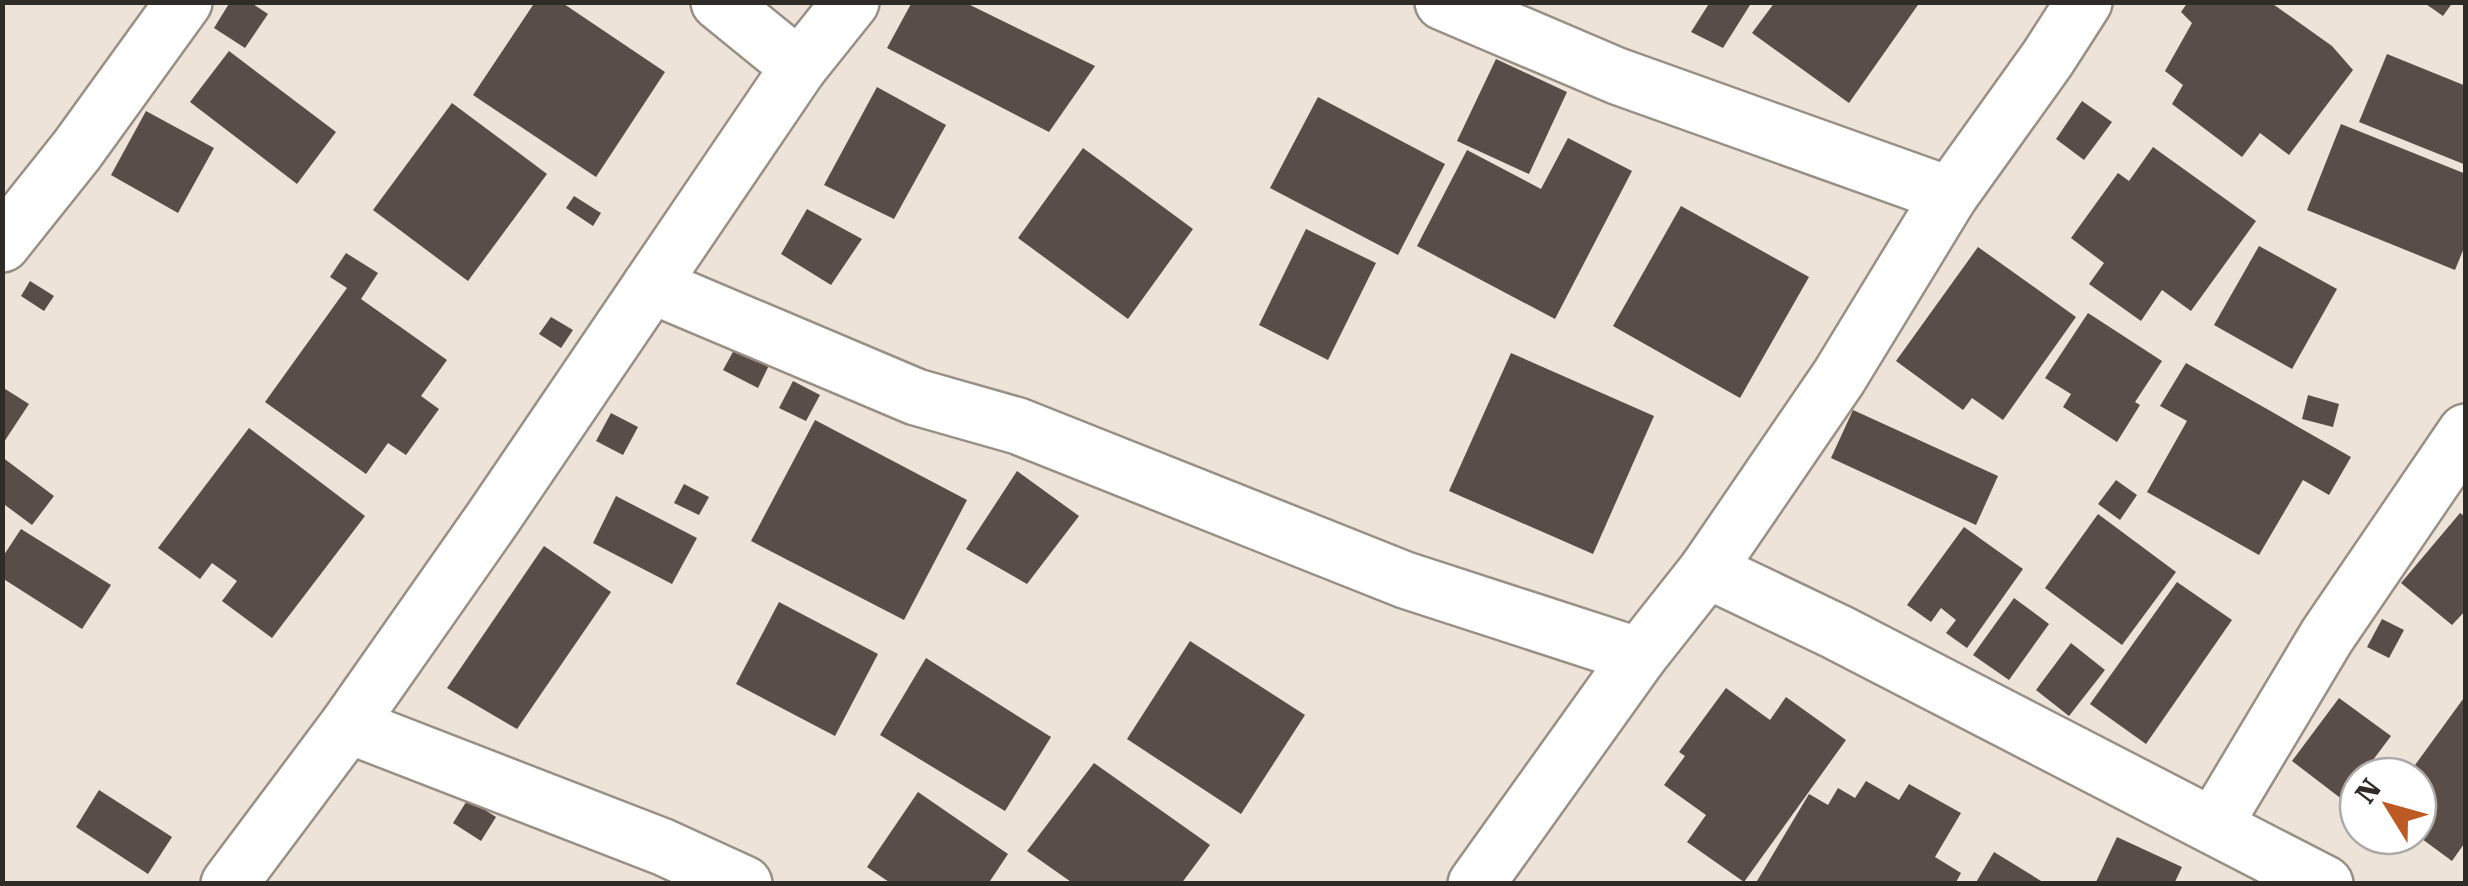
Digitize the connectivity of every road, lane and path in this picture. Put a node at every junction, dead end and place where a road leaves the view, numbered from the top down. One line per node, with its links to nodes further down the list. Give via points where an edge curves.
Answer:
1 (184, 2): 8 (street)
2 (719, 2): 6 (street)
3 (851, 2): 6 (street)
4 (2084, 2): 7 (street)
5 (1479, 9): 7 (street, via 1616,76)
6 (799, 67): 9 (street)
7 (1950, 195): 11 (street, via 1840,377)
8 (2, 244)
9 (651, 286): 12 (street, via 916,397 1018,426 1405,580); 13 (street)
10 (2466, 432): 14 (street, via 2327,636)
11 (1707, 570): 12 (street); 14 (street)
12 (1639, 656): 17 (street)
13 (348, 725): 15 (street); 16 (street)
14 (2214, 826): 18 (street)
15 (230, 884)
16 (744, 884)
17 (1476, 884)
18 (2324, 884)

